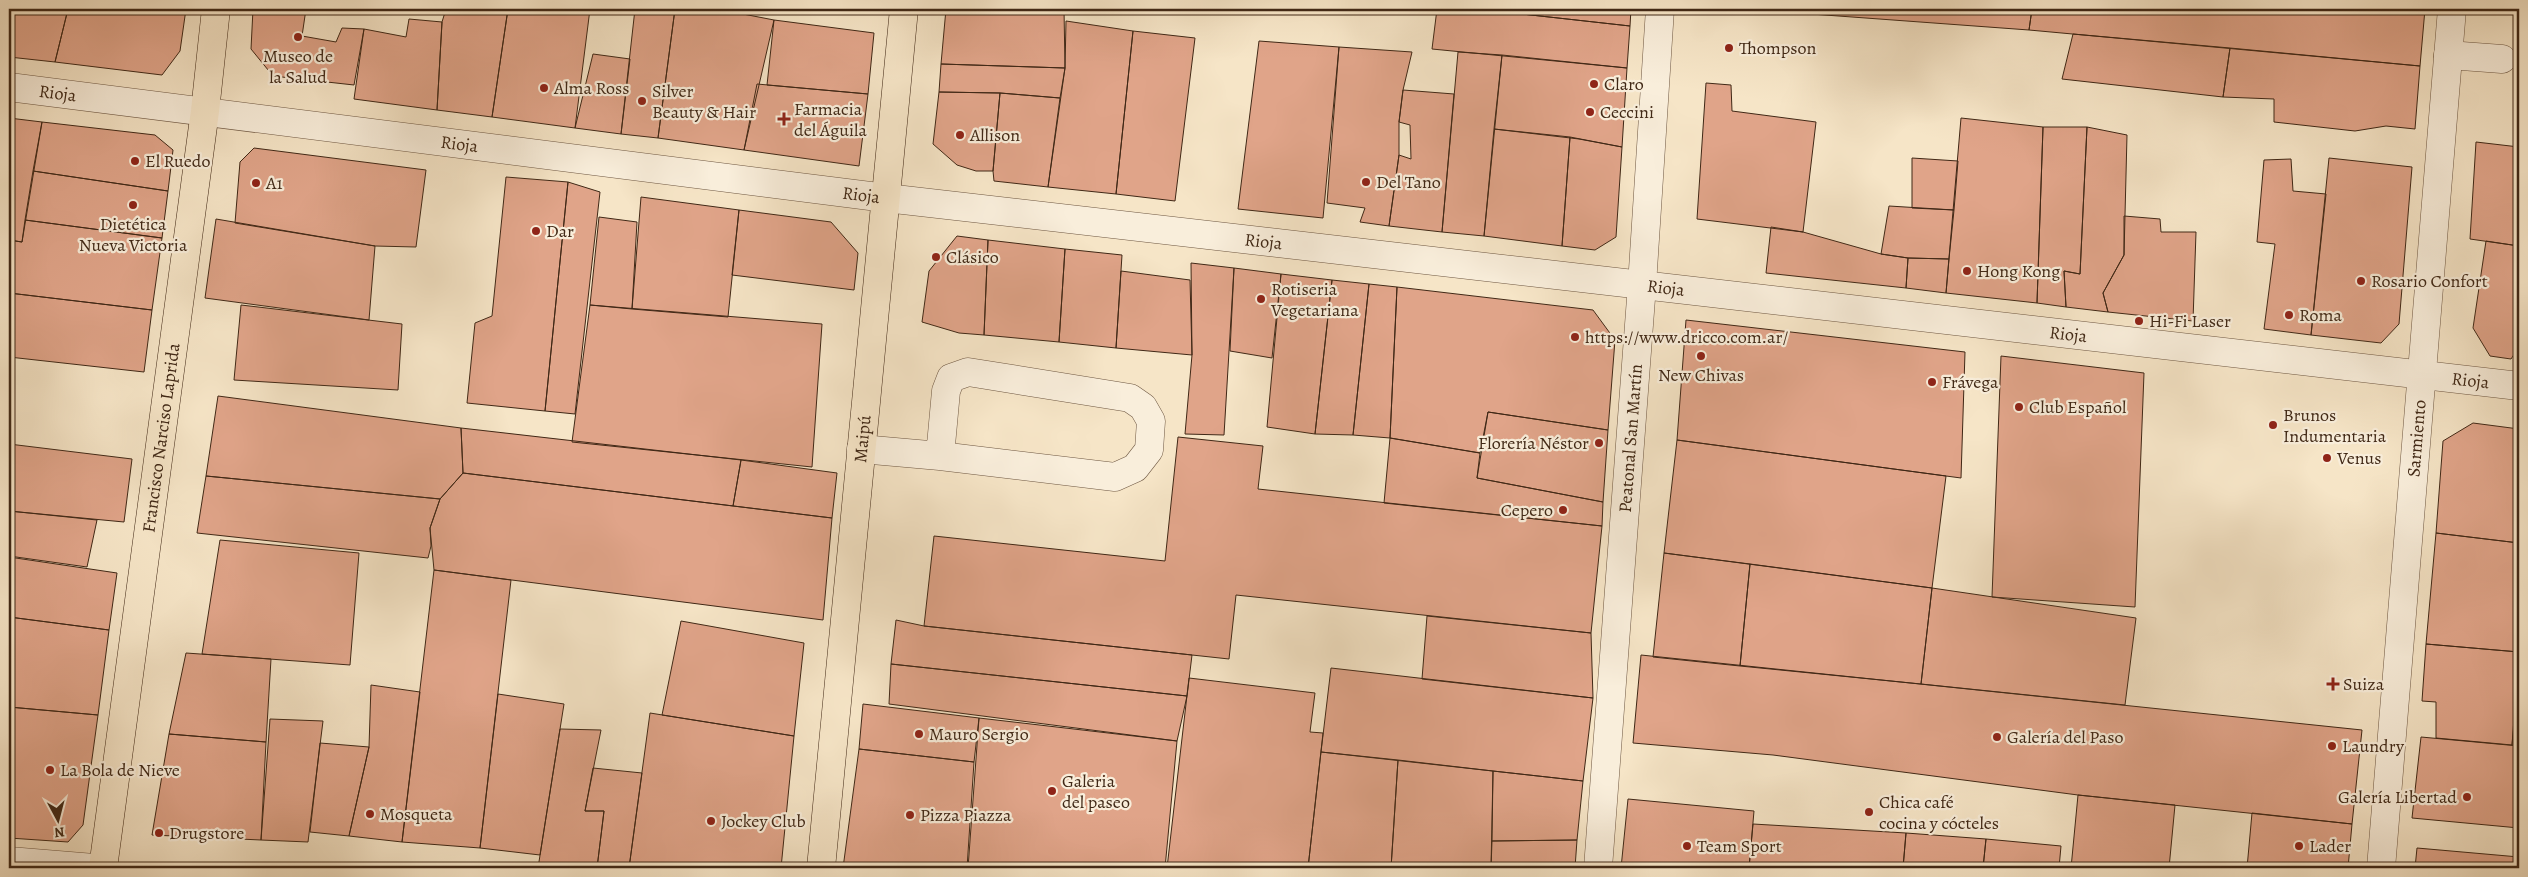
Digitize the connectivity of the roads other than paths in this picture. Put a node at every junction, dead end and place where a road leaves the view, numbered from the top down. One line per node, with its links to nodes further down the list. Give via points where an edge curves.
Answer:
1 (216, 9): 8 (main road, Francisco Narciso Laprida)
2 (904, 9): 9 (main road, Maipú)
3 (1660, 9): 10 (street, Peatonal San Martín)
4 (2452, 9): 5 (street, Sarmiento)
5 (2448, 55): 6 (street); 11 (street, Sarmiento)
6 (2502, 59)
7 (9, 87): 8 (street, Rioja)
8 (205, 111): 9 (street, Rioja); 17 (main road, Francisco Narciso Laprida)
9 (886, 198): 10 (street, Rioja); 13 (main road, Maipú)
10 (1642, 285): 11 (street, Rioja); 19 (street, Peatonal San Martín)
11 (2421, 375): 12 (street, Rioja); 20 (street, Sarmiento)
12 (2519, 386)
13 (861, 449): 14 (street); 18 (main road, Maipú)
14 (940, 456): 14 (street, via 1115,477 1135,468 1149,450 1151,421 1143,407 1130,398 968,372 951,378 946,391)
15 (9, 861): 16 (street)
16 (94, 868)
17 (103, 868)
18 (822, 868)
19 (1598, 868)
20 (2380, 868)

